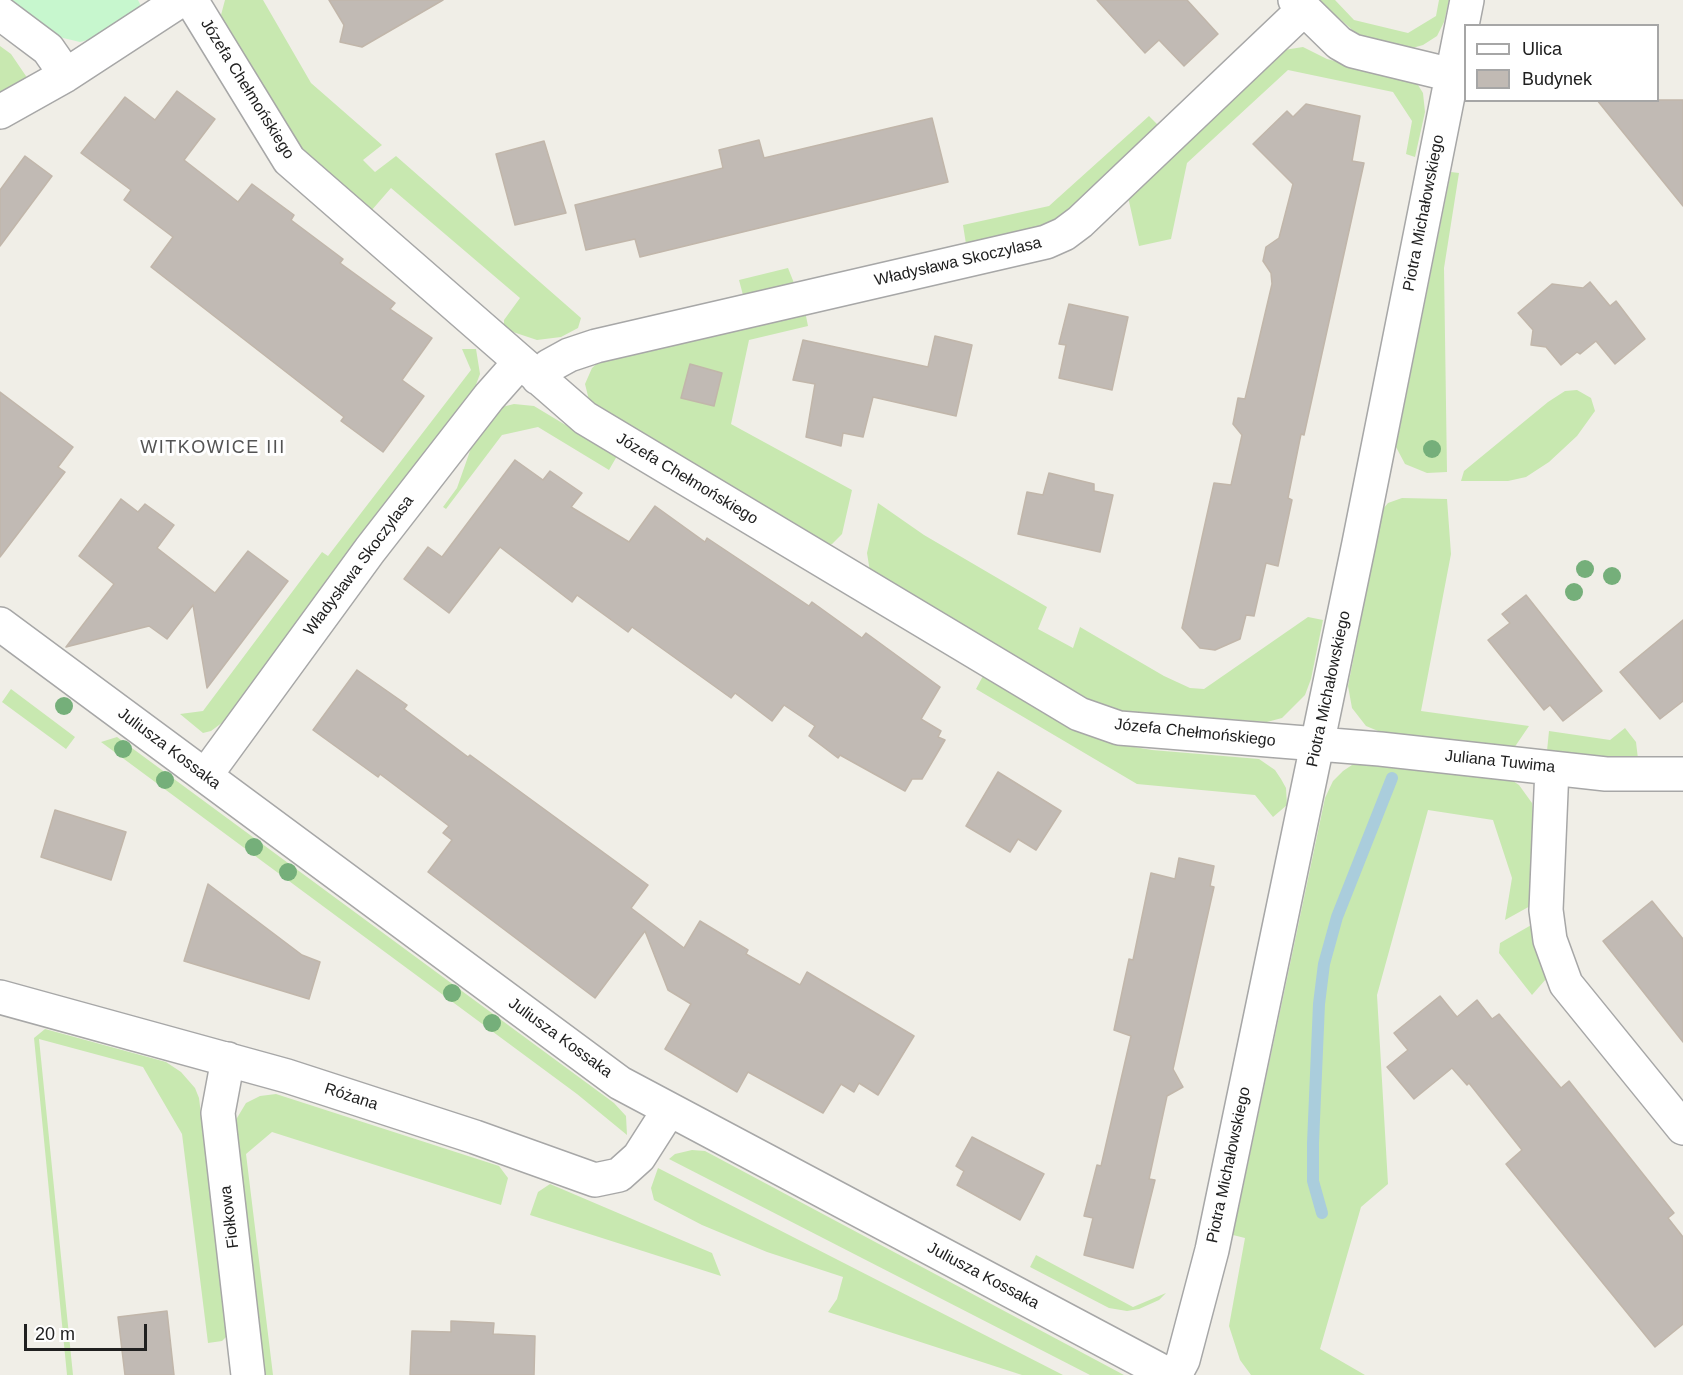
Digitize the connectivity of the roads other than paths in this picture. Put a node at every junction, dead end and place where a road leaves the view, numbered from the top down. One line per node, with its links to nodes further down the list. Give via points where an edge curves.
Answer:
1 (181, 0): 6 (street)
2 (191, 0): 9 (street, Józefa Chełmońskiego, via 289,160)
3 (1467, 0): 7 (street, Piotra Michałowskiego)
4 (1300, 4): 7 (street, via 1339,43 1353,51); 9 (street, Władysława Skoczylasa, via 1064,234 1046,242 596,345)
5 (0, 13): 6 (street, via 48,49)
6 (66, 75): 8 (street)
7 (1452, 75): 11 (street, Piotra Michałowskiego)
8 (0, 112)
9 (529, 370): 11 (street, Józefa Chełmońskiego, via 585,418 1079,714 1119,728); 14 (street, Władysława Skoczylasa, via 489,397 370,550)
10 (0, 624): 14 (street, Juliusza Kossaka)
11 (1317, 744): 12 (street, Juliana Tuwima); 21 (street, Piotra Michałowskiego, via 1203,1291 1184,1360)
12 (1552, 768): 13 (street, Juliana Tuwima, via 1606,774); 18 (street, via 1546,910 1550,940 1566,984)
13 (1683, 774)
14 (205, 776): 17 (street, Juliusza Kossaka, via 620,1083)
15 (0, 997): 16 (street, Różana)
16 (228, 1059): 17 (street, Różana, via 475,1137 595,1180 619,1175 639,1157); 19 (street, Fiołkowa, via 218,1113)
17 (669, 1110): 20 (street, Juliusza Kossaka)
18 (1683, 1128)
19 (248, 1375)
20 (1169, 1375)
21 (1175, 1375)

